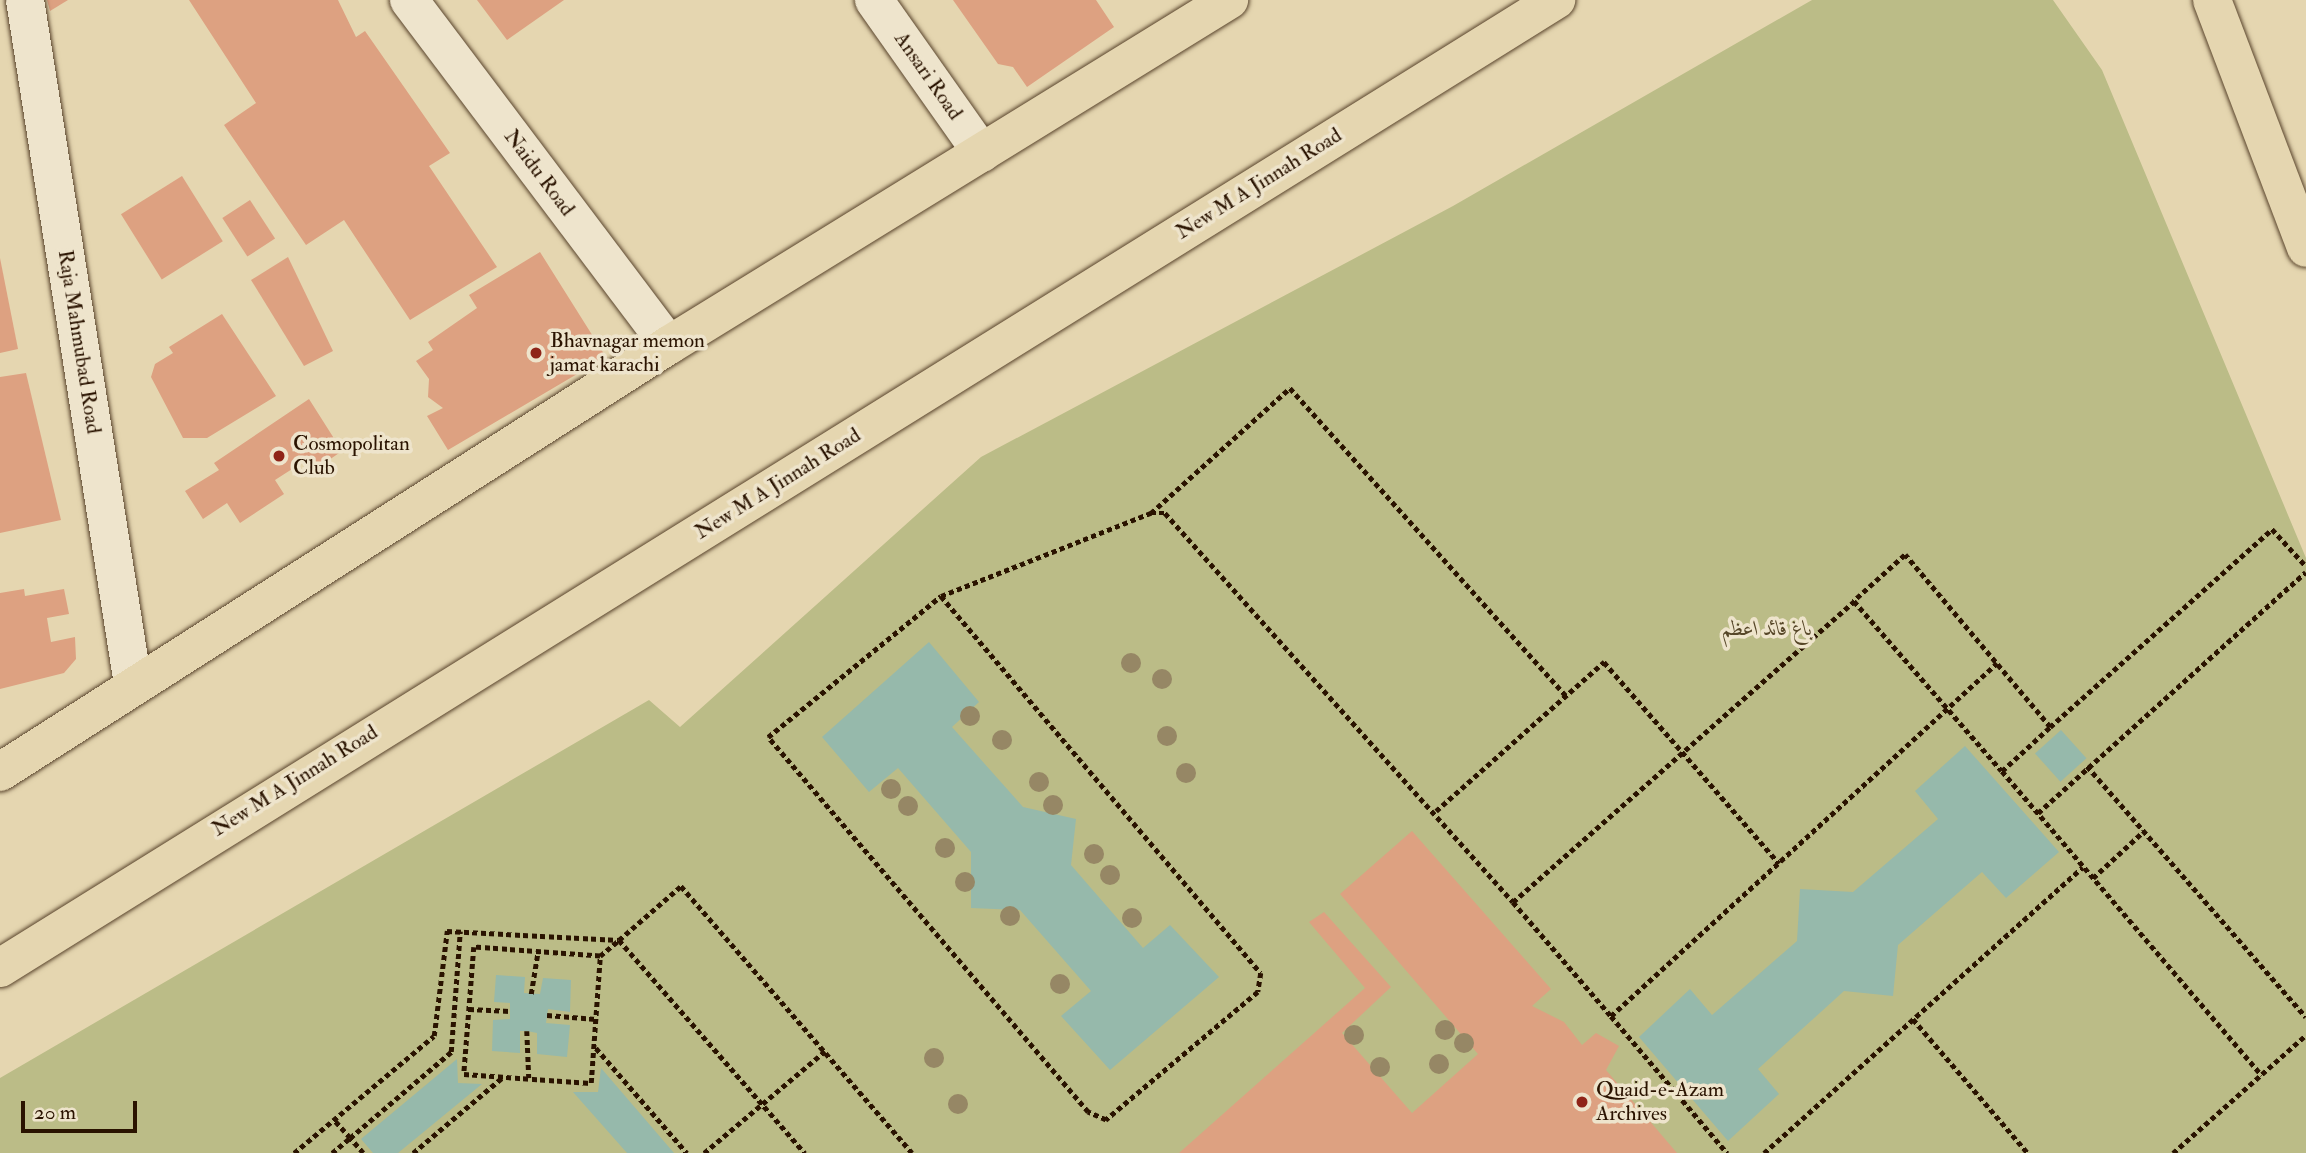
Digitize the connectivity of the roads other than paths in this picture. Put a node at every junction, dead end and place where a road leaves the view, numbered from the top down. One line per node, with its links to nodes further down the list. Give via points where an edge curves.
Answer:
1 (25, 0): 10 (street, Raja Mahmubad Road)
2 (409, 0): 9 (street, Naidu Road)
3 (874, 0): 7 (street, Ansari Road)
4 (1229, 0): 7 (main road)
5 (1556, 0): 12 (main road, New M A Jinnah Road)
6 (2212, 0): 8 (main road)
7 (982, 153): 9 (main road)
8 (2306, 248)
9 (669, 345): 10 (main road)
10 (133, 684): 11 (main road)
11 (0, 772)
12 (0, 968)

